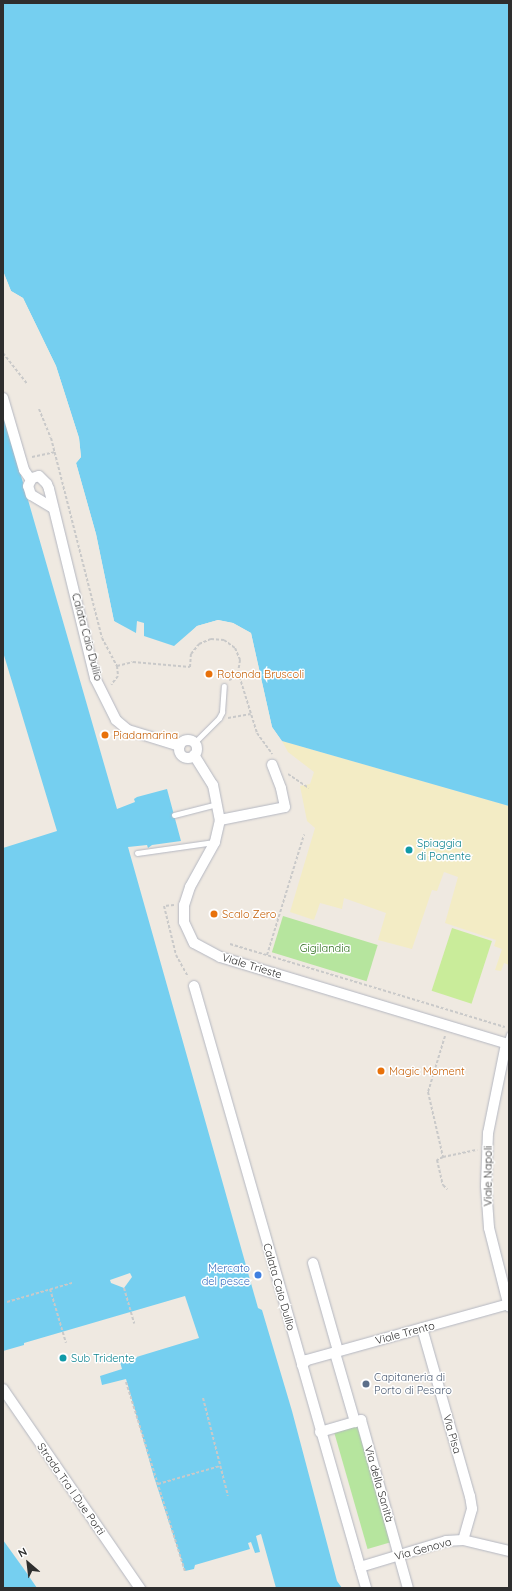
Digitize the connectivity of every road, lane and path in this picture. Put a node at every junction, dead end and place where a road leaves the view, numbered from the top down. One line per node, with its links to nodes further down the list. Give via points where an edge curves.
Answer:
1 (3, 353): 2 (path)
2 (27, 384)
3 (3, 398): 6 (street)
4 (39, 409): 5 (path)
5 (55, 452): 6 (path); 10 (path, via 102,638 117,666 118,676)
6 (21, 460): 7 (street)
7 (30, 480): 8 (street, via 28,486 31,495); 8 (street, Calata Caio Duilio, via 39,476 43,478)
8 (53, 508): 10 (street, Calata Caio Duilio, via 95,678)
9 (224, 686): 12 (lane, via 222,712)
10 (104, 693): 14 (street, Calata Caio Duilio, via 116,720 128,730)
11 (251, 714): 12 (path, via 236,719)
12 (219, 718): 13 (lane)
13 (194, 742): 14 (street, via 186,740); 15 (street, via 197,747)
14 (180, 746): 15 (street, via 180,752 185,757)
15 (194, 755): 17 (street, Viale Trieste, via 213,785)
16 (272, 765): 19 (street, via 285,807)
17 (218, 803): 18 (lane); 19 (street, Viale Trieste)
18 (174, 815)
19 (220, 820): 21 (street, Viale Trieste)
20 (304, 835): 25 (path)
21 (215, 842): 22 (lane); 23 (street, Viale Trieste, via 190,887)
22 (137, 853)
23 (184, 906): 26 (path, via 164,906 176,955); 29 (street, Viale Trieste, via 188,933 194,943 204,950)
24 (230, 944): 25 (path)
25 (267, 955): 27 (path)
26 (194, 986): 43 (street, Calata Caio Duilio)
27 (509, 1028)
28 (445, 1035): 31 (path, via 428,1092)
29 (508, 1041): 30 (street, Viale Napoli)
30 (487, 1151): 31 (path, via 476,1150); 38 (street, Viale Napoli, via 489,1228)
31 (443, 1157): 32 (path, via 437,1160 443,1184)
32 (447, 1189)
33 (313, 1263): 42 (street)
34 (72, 1282): 36 (path)
35 (124, 1288): 39 (path)
36 (50, 1289): 37 (path); 41 (path)
37 (7, 1302)
38 (509, 1305): 40 (street, Viale Trento)
39 (134, 1324)
40 (422, 1328): 42 (street, Viale Trento); 52 (street, Via Pisa, via 470,1496 472,1509)
41 (66, 1343)
42 (337, 1352): 43 (street, Viale Trento, via 307,1360); 47 (street)
43 (302, 1365): 48 (street, Calata Caio Duilio)
44 (126, 1382): 50 (path)
45 (3, 1389): 57 (street, Strada Tra I Due Porti)
46 (203, 1398): 49 (path)
47 (355, 1422): 48 (street); 54 (street, Via della Sanità, via 361,1420)
48 (320, 1432): 55 (street, Calata Caio Duilio)
49 (220, 1466): 50 (path); 51 (path)
50 (158, 1484): 56 (path)
51 (228, 1496)
52 (463, 1540): 53 (street, Via Genova); 54 (street, Via Genova, via 446,1541)
53 (509, 1551)
54 (400, 1555): 55 (street, Via Genova); 59 (street, Via della Sanità)
55 (360, 1567): 58 (street, Calata Caio Duilio)
56 (185, 1571)
57 (140, 1588)
58 (366, 1588)
59 (408, 1588)

